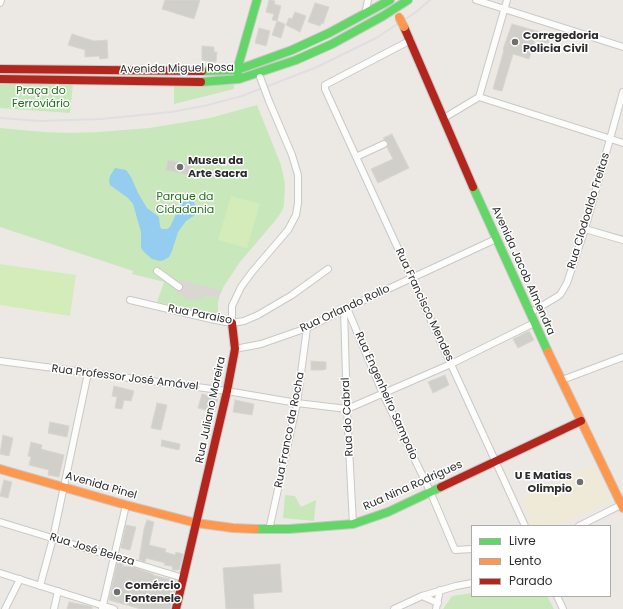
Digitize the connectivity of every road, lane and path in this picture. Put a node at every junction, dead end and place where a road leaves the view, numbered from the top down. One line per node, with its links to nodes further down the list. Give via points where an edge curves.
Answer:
1 (257, 0): 13 (street)
2 (368, 0): 9 (street)
3 (390, 0): 8 (street, Avenida Jacob Almendra); 9 (street, Avenida Miguel Rosa)
4 (408, 0): 8 (street, Avenida Miguel Rosa)
5 (476, 0): 7 (street)
6 (507, 0): 7 (street)
7 (504, 8): 11 (street); 22 (street)
8 (395, 9): 10 (street, Avenida Jacob Almendra, bridge); 16 (street, Avenida Miguel Rosa, via 332,44)
9 (365, 14): 13 (street, Avenida Miguel Rosa, via 292,50)
10 (411, 40): 23 (street, Avenida Jacob Almendra); 27 (street, Rua Francisco Mendes, via 324,86)
11 (623, 47)
12 (0, 69): 14 (street, Avenida Miguel Rosa)
13 (237, 70): 15 (street, Avenida Miguel Rosa); 18 (street)
14 (166, 71): 15 (street, Avenida Miguel Rosa); 19 (street)
15 (203, 71): 20 (street)
16 (260, 75): 18 (street, Avenida Miguel Rosa); 38 (street, Rua Juliano Moreira, bridge, via 298,175 298,205 288,230 241,287 232,306)
17 (0, 79): 19 (street, Avenida Miguel Rosa)
18 (239, 79): 20 (street, Avenida Miguel Rosa)
19 (167, 81): 20 (street, Avenida Miguel Rosa)
20 (203, 82)
21 (623, 92): 24 (street, Rua Clodoaldo Freitas)
22 (479, 97): 23 (street); 24 (street)
23 (444, 118): 29 (street, Avenida Jacob Almendra)
24 (610, 140): 25 (street); 28 (street, Rua Clodoaldo Freitas)
25 (623, 143)
26 (384, 144): 27 (street)
27 (356, 157): 33 (street, Rua Francisco Mendes)
28 (585, 229): 30 (street); 37 (street, Rua Clodoaldo Freitas, via 563,290)
29 (496, 239): 33 (street, Rua Orlando Rollo); 37 (street, Avenida Jacob Almendra)
30 (623, 240)
31 (328, 269): 38 (street, Rua Paraiso, via 276,305 244,321)
32 (160, 271): 34 (street)
33 (412, 278): 36 (street, Rua Orlando Rollo); 44 (street, Rua Francisco Mendes)
34 (179, 285)
35 (130, 300): 38 (street, Rua Paraiso)
36 (345, 309): 40 (street, Rua Orlando Rollo); 48 (street, Rua Engenheiro Sampaio); 50 (street, Rua do Cabral)
37 (530, 313): 39 (street, Avenida Jacob Almendra)
38 (232, 323): 41 (street, Rua Juliano Moreira)
39 (534, 323): 44 (street); 46 (street, Avenida Jacob Almendra)
40 (307, 328): 41 (street, Rua Orlando Rollo, via 261,344); 49 (street, Rua Franco da Rocha)
41 (235, 349): 47 (street, Rua Juliano Moreira)
42 (623, 357): 46 (street)
43 (0, 362): 45 (street, Rua Professor José Amável)
44 (451, 364): 48 (street); 52 (street, Rua Francisco Mendes)
45 (88, 373): 47 (street, Rua Professor José Amável); 54 (street)
46 (562, 380): 51 (street, Avenida Jacob Almendra)
47 (228, 391): 49 (street, Rua Professor José Amável); 59 (street, Rua Juliano Moreira)
48 (384, 394): 50 (street); 55 (street, Rua Engenheiro Sampaio)
49 (297, 402): 50 (street, Rua Professor José Amável); 63 (street, Rua Franco da Rocha)
50 (347, 409): 60 (street, Rua do Cabral)
51 (582, 421): 52 (street, Rua Nina Rodrigues); 57 (street, Avenida Jacob Almendra)
52 (495, 461): 55 (street, Rua Nina Rodrigues); 61 (street, Rua Francisco Mendes)
53 (0, 469): 54 (street, Avenida Pinel)
54 (63, 487): 56 (street, Avenida Pinel); 64 (street)
55 (430, 491): 60 (street, Rua Nina Rodrigues, via 388,512); 65 (street, Rua Engenheiro Sampaio, via 455,550)
56 (126, 505): 59 (street, Avenida Pinel); 66 (street)
57 (623, 506): 62 (street)
58 (0, 522): 64 (street, Rua José Beleza)
59 (196, 523): 63 (street, Rua Nina Rodrigues); 68 (street, Rua Juliano Moreira)
60 (353, 524): 63 (street, Rua Nina Rodrigues)
61 (525, 525)
62 (582, 525)
63 (269, 530)
64 (53, 538): 66 (street, Rua José Beleza); 71 (street)
65 (471, 549)
66 (114, 557): 68 (street, Rua José Beleza); 77 (street)
67 (0, 573): 69 (street)
68 (183, 578): 81 (street, Rua Juliano Moreira)
69 (20, 579): 71 (street); 78 (street)
70 (471, 583): 72 (street)
71 (40, 586): 73 (street)
72 (440, 590): 74 (street); 76 (street)
73 (58, 591): 77 (street); 79 (street)
74 (422, 596): 76 (street); 82 (street)
75 (558, 597): 83 (street)
76 (437, 606)
77 (102, 607): 80 (street)
78 (5, 609)
79 (54, 609)
80 (114, 609)
81 (176, 609)
82 (394, 609)
83 (564, 609)

